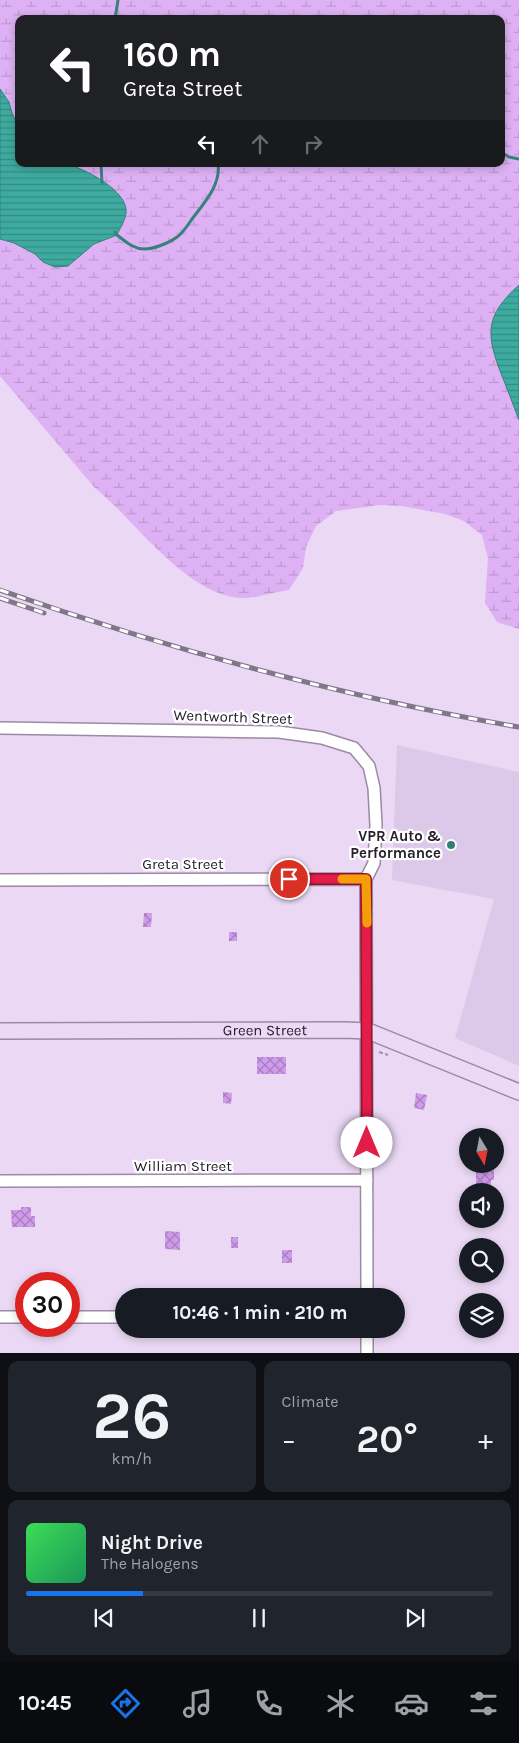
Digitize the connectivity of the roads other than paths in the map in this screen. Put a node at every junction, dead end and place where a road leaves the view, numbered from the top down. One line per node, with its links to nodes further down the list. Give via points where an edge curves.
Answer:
1 (0, 728): 2 (street, Wentworth Street, via 279,732 322,738 354,748 370,766 374,788 374,863)
2 (366, 879): 3 (street, Greta Street); 5 (street)
3 (0, 880)
4 (0, 1031): 5 (street, Green Street)
5 (368, 1031): 6 (street, Green Street); 7 (street)
6 (519, 1092)
7 (367, 1180): 8 (street, William Street); 9 (street)
8 (0, 1181)
9 (367, 1288)
10 (0, 1317): 11 (street)
11 (15, 1317)
12 (80, 1317): 13 (street)
13 (115, 1317)
14 (367, 1338): 15 (street)
15 (367, 1353)

